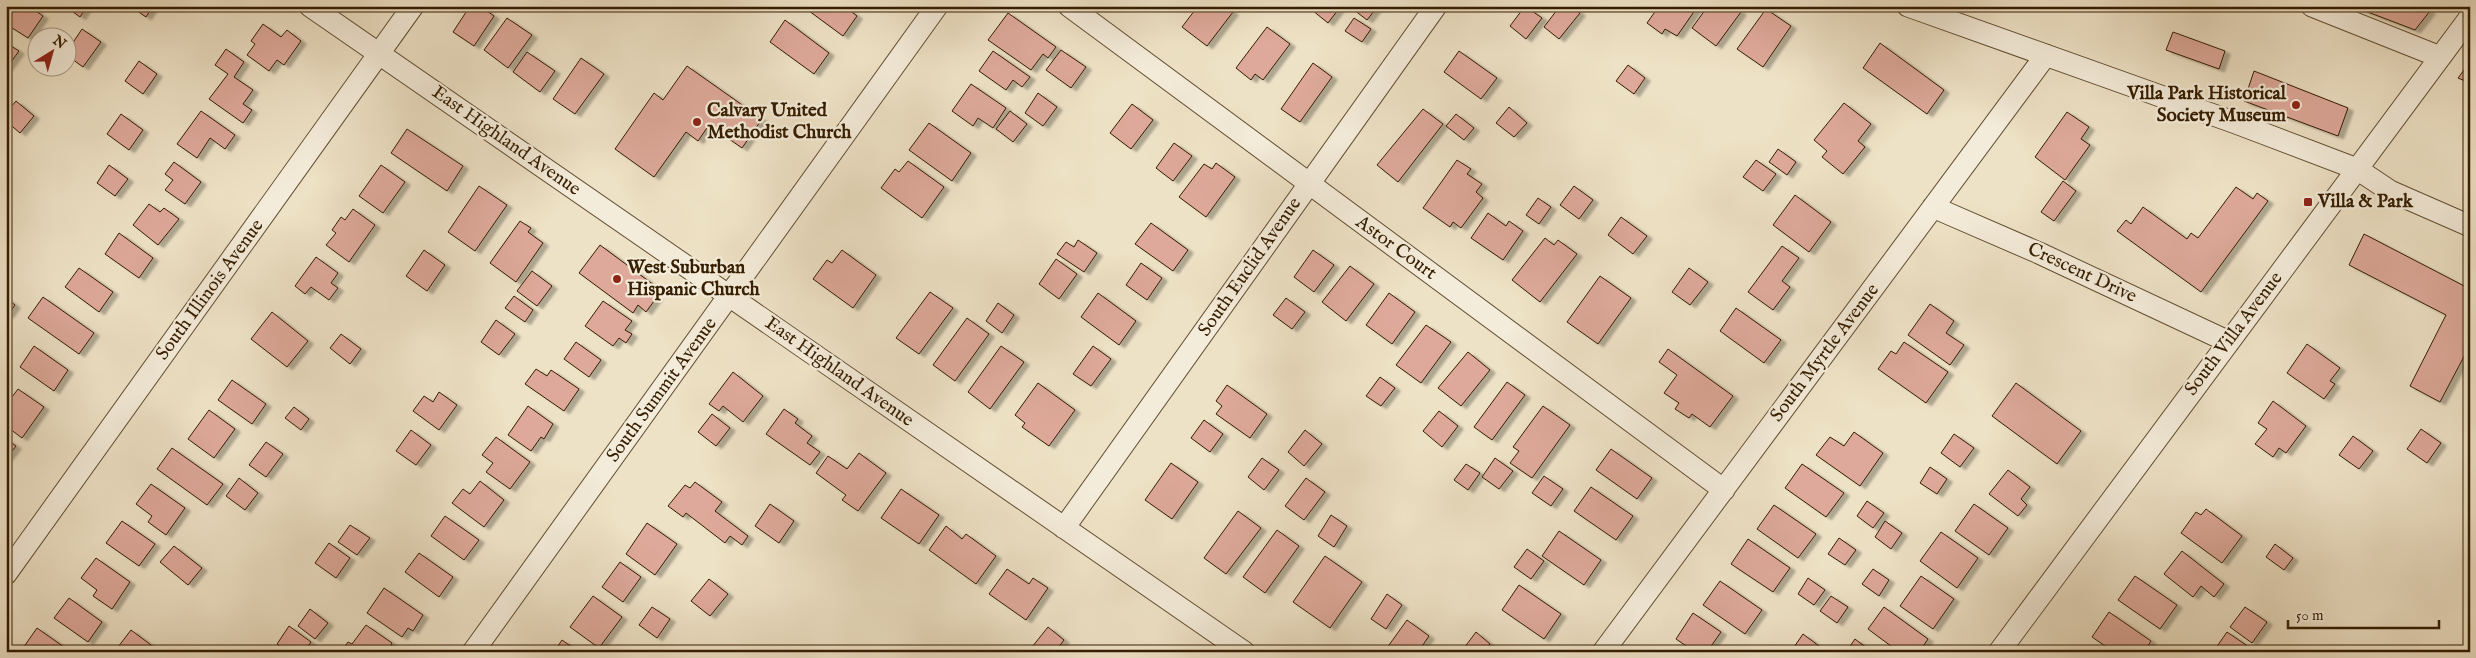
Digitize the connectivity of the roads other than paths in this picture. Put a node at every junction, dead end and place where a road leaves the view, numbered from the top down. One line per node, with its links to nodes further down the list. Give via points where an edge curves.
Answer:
1 (310, 6): 9 (street, East Highland Avenue)
2 (413, 6): 9 (street, South Illinois Avenue)
3 (938, 6): 16 (street, South Summit Avenue)
4 (1069, 6): 13 (street, Astor Court)
5 (1436, 6): 13 (street, South Euclid Avenue)
6 (1908, 6): 10 (street)
7 (2312, 6): 11 (street)
8 (2470, 17): 11 (street, South Villa Avenue)
9 (379, 54): 16 (street, East Highland Avenue); 20 (street, South Illinois Avenue)
10 (2046, 55): 12 (street); 14 (street, South Myrtle Avenue)
11 (2440, 57): 12 (street, South Villa Avenue)
12 (2357, 169): 15 (street, via 2390,191); 17 (street, South Villa Avenue)
13 (1309, 184): 18 (street, Astor Court); 19 (street, South Euclid Avenue)
14 (1934, 207): 17 (street, Crescent Drive); 18 (street, South Myrtle Avenue)
15 (2470, 226)
16 (730, 296): 19 (street, East Highland Avenue); 22 (street, South Summit Avenue)
17 (2229, 342): 24 (street, South Villa Avenue)
18 (1724, 490): 23 (street, South Myrtle Avenue)
19 (1064, 528): 21 (street, East Highland Avenue)
20 (6, 574)
21 (1242, 651)
22 (473, 652)
23 (1603, 652)
24 (1999, 652)

